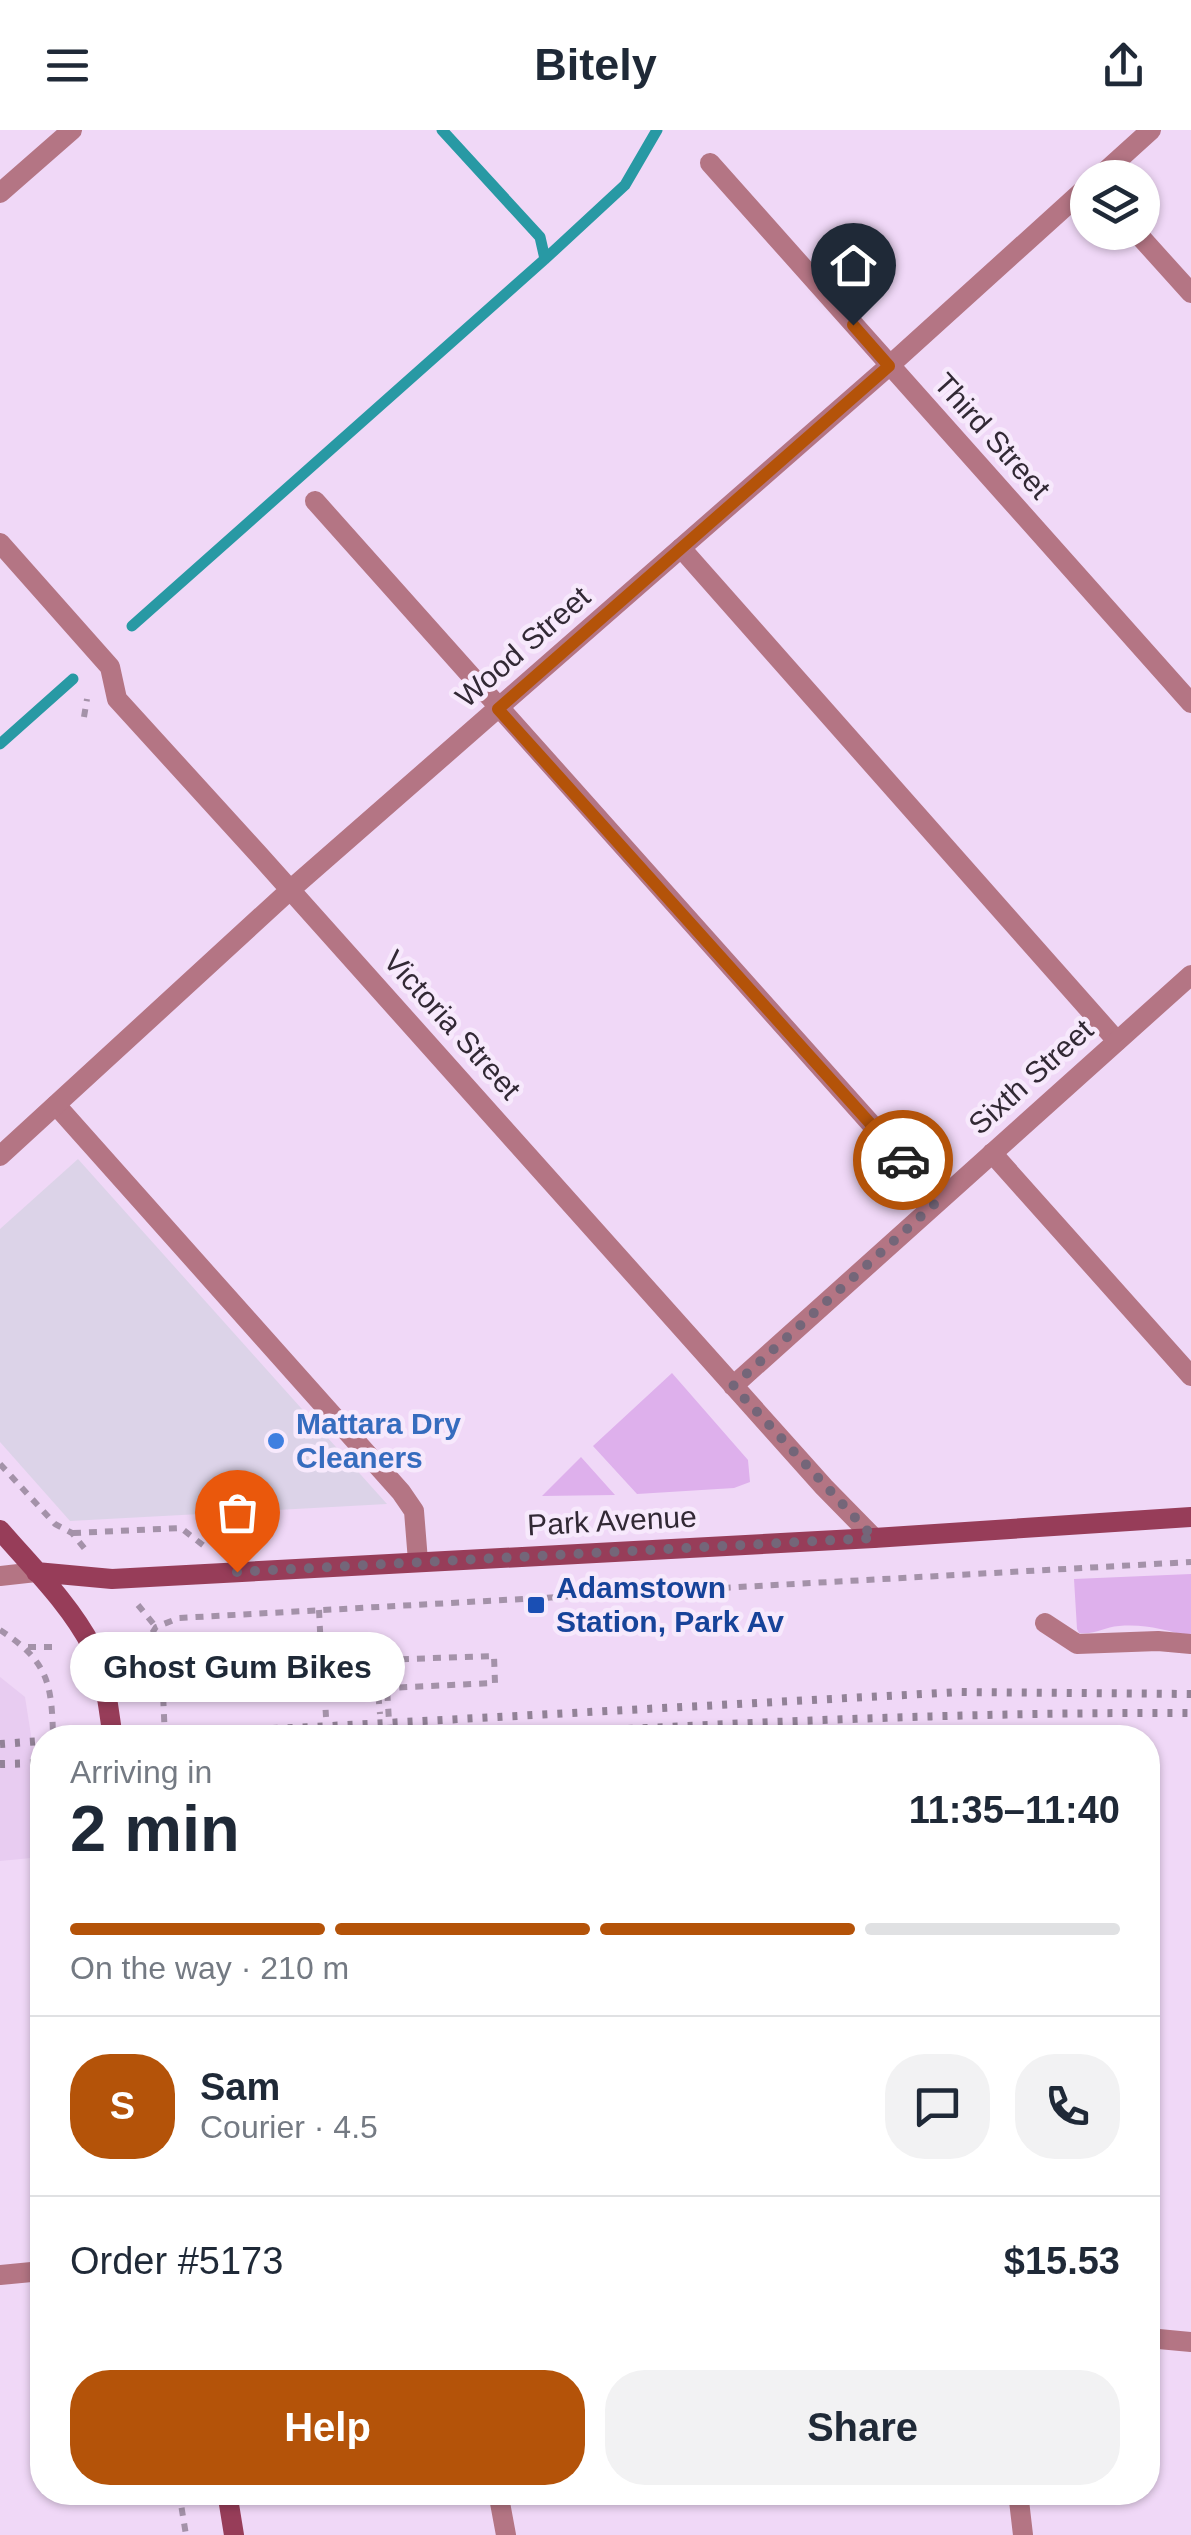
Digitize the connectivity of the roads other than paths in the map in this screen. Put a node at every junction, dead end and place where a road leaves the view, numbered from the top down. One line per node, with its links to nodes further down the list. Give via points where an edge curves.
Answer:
1 (72, 130): 5 (street)
2 (1151, 130): 3 (street)
3 (1118, 160)
4 (710, 164): 9 (street, Third Street)
5 (0, 193)
6 (1070, 202): 9 (street, Wood Street)
7 (1152, 250): 8 (street)
8 (1191, 293)
9 (889, 366): 12 (street, Wood Street); 13 (street, Third Street)
10 (315, 501): 14 (street)
11 (0, 543): 15 (street, Victoria Street, via 110,667 116,699)
12 (680, 548): 14 (street, Wood Street); 17 (street)
13 (1191, 703)
14 (498, 709): 15 (street, Wood Street); 21 (street)
15 (290, 890): 18 (street, Wood Street); 23 (street, Victoria Street)
16 (1191, 974): 17 (street, Sixth Street)
17 (1117, 1040): 19 (street, Sixth Street)
18 (56, 1105): 20 (street, Wood Street); 27 (street, via 401,1492 414,1510)
19 (992, 1153): 21 (street, Sixth Street); 22 (street)
20 (0, 1156)
21 (939, 1200): 23 (street, Sixth Street)
22 (1191, 1376)
23 (733, 1386): 26 (street, Victoria Street)
24 (1191, 1517): 26 (main road, Park Avenue)
25 (0, 1530): 28 (main road)
26 (874, 1538): 27 (main road, Park Avenue)
27 (418, 1561): 28 (main road, Park Avenue, via 112,1578)
28 (36, 1572): 29 (street); 32 (main road, via 92,1646)
29 (0, 1576)
30 (1045, 1623): 31 (street, via 1078,1644)
31 (1191, 1644)
32 (110, 1725)
33 (30, 2272): 34 (street)
34 (0, 2275)
35 (1160, 2339): 36 (street)
36 (1191, 2342)
37 (229, 2505): 40 (main road)
38 (500, 2505): 41 (street)
39 (1020, 2505): 42 (street)
40 (234, 2535)
41 (506, 2535)
42 (1023, 2535)

